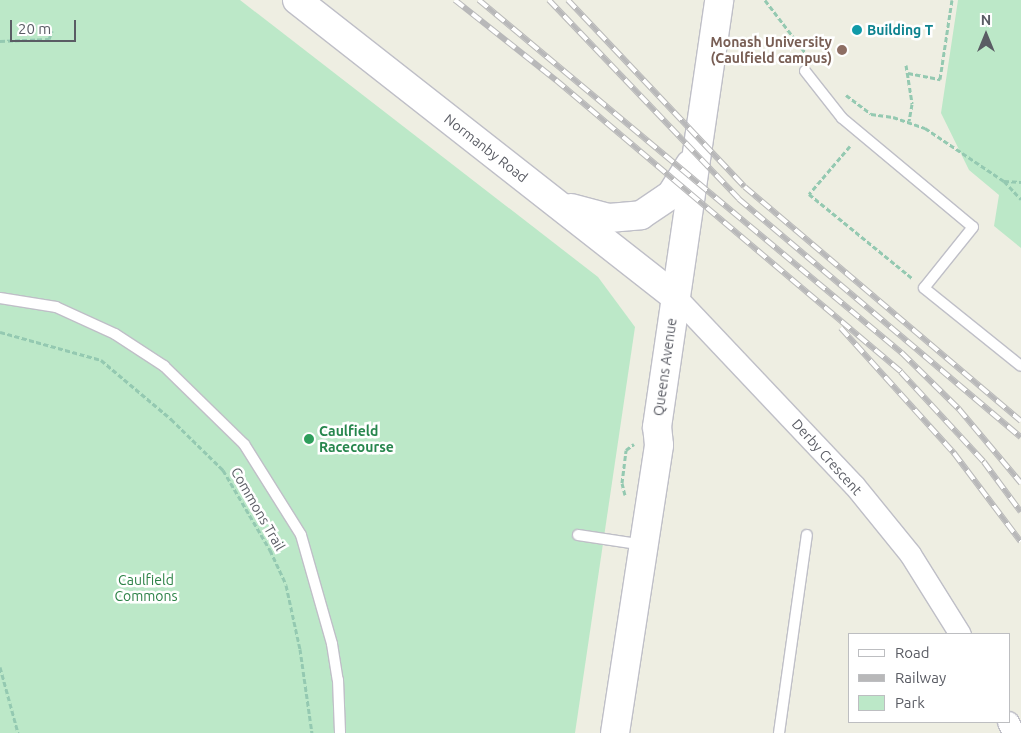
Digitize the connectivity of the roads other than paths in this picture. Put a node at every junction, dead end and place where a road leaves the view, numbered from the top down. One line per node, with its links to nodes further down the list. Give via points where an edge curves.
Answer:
1 (297, 0): 5 (street, Normanby Road)
2 (719, 0): 4 (street, Queens Avenue)
3 (804, 71): 8 (lane, via 842,118 973,227 924,288)
4 (697, 144): 5 (street, via 677,188 662,204 641,215 609,218); 6 (street, Queens Avenue)
5 (558, 203): 6 (street, Normanby Road)
6 (675, 296): 11 (street, Queens Avenue, via 657,427 659,445); 12 (street, Derby Crescent, via 854,485 910,554)
7 (0, 298): 13 (lane, via 56,307 115,334 164,366 244,444 301,536 332,644 338,680)
8 (1021, 366)
9 (578, 535): 11 (lane)
10 (807, 535): 15 (lane)
11 (644, 545): 14 (street, Queens Avenue)
12 (959, 633)
13 (340, 733)
14 (615, 733)
15 (779, 733)

